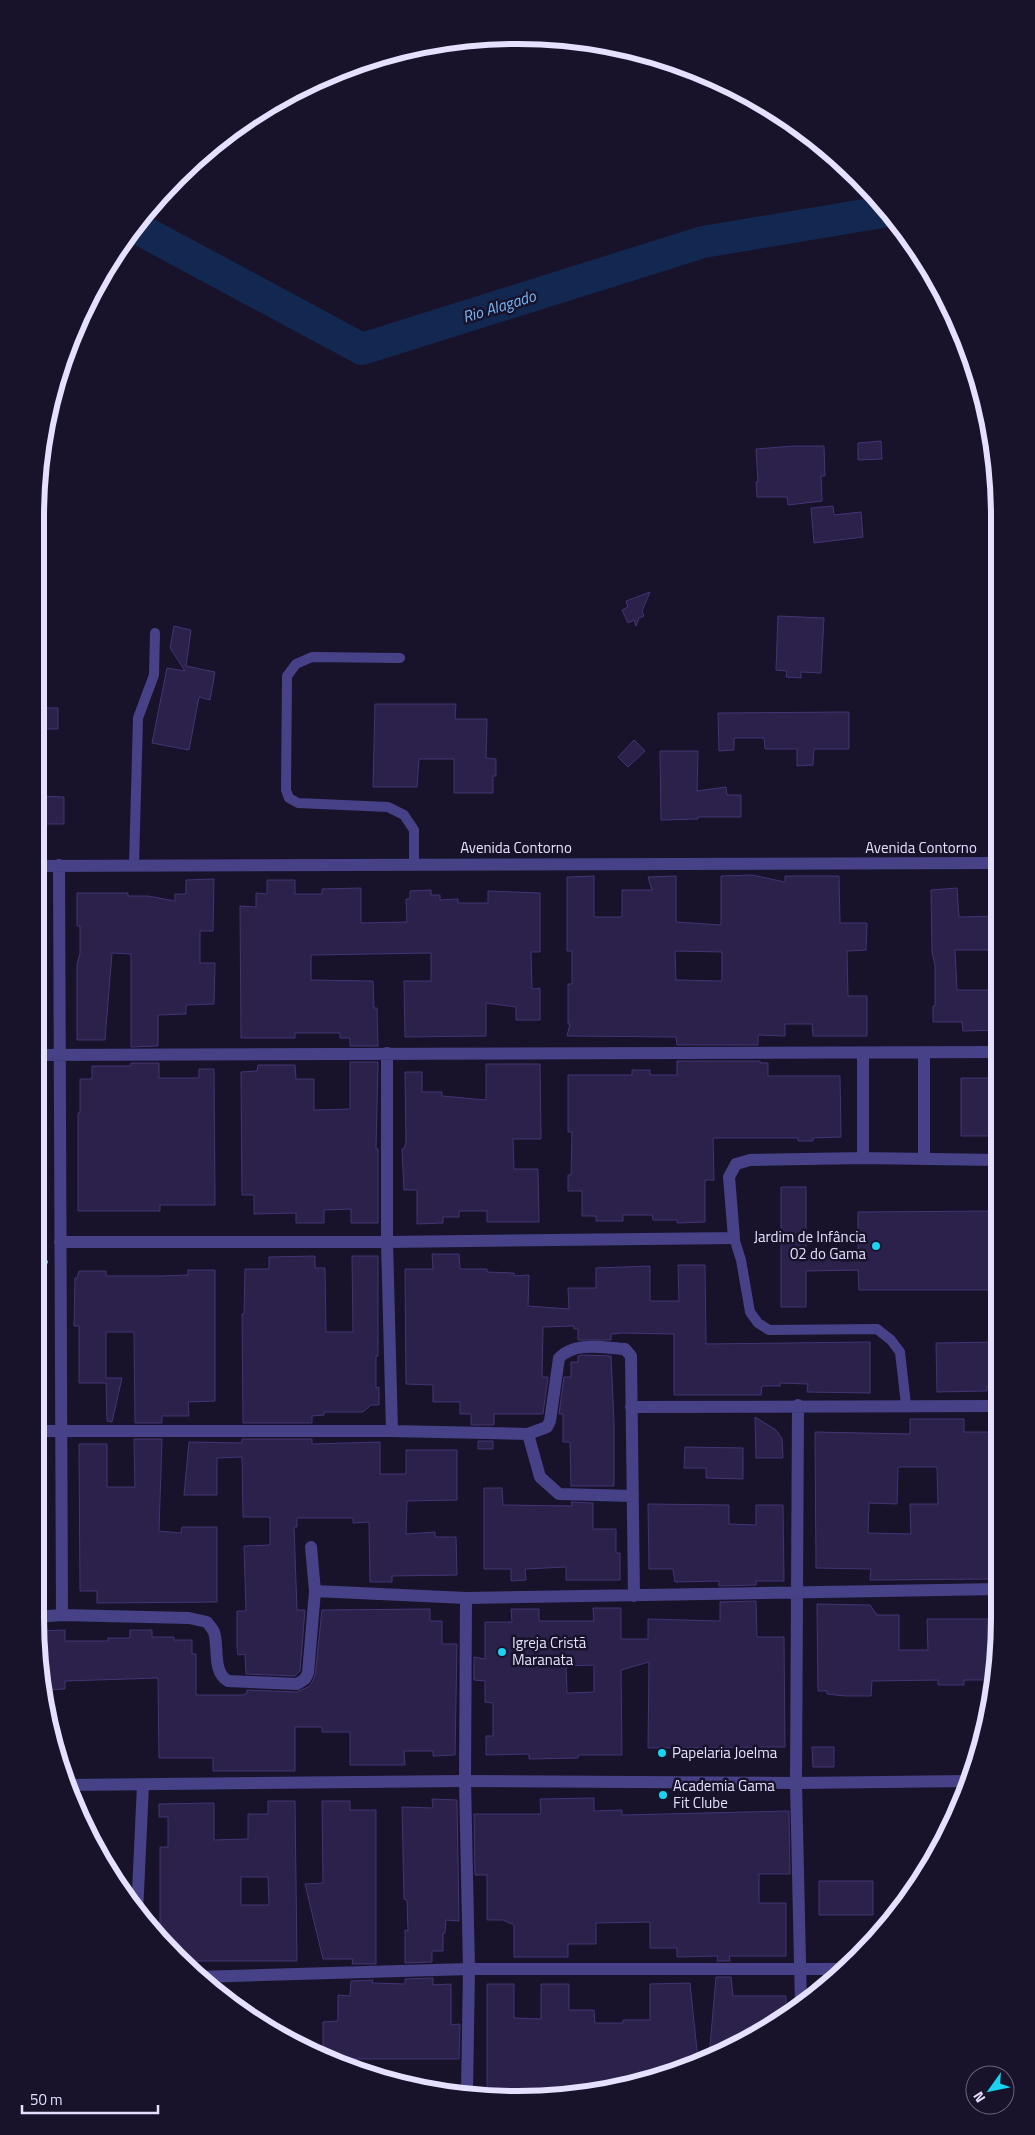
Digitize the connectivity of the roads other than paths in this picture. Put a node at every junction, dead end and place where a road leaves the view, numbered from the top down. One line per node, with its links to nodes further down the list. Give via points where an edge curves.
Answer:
1 (155, 633): 6 (lane, via 154,675 138,718)
2 (400, 658): 4 (lane, via 312,657 296,664 288,676 286,790 289,798 298,803 388,807 404,815 414,830)
3 (991, 863): 4 (street, Avenida Contorno)
4 (414, 864): 6 (street, Avenida Contorno)
5 (59, 865): 6 (street, Avenida Contorno); 7 (street, Avenida Contorno); 12 (street)
6 (134, 865)
7 (44, 866)
8 (991, 1052): 11 (street)
9 (387, 1053): 10 (street); 12 (street); 19 (street)
10 (863, 1053): 11 (street); 14 (street)
11 (924, 1053): 15 (street)
12 (60, 1054): 13 (street); 18 (street)
13 (44, 1055)
14 (864, 1158): 15 (street); 17 (street, via 750,1160 736,1164 729,1177)
15 (924, 1158): 16 (street)
16 (991, 1160)
17 (734, 1238): 19 (street); 21 (lane, via 750,1312 758,1323 769,1330 877,1330 892,1340 900,1352)
18 (60, 1242): 19 (street); 24 (street)
19 (387, 1242): 26 (street)
20 (798, 1405): 21 (street); 23 (street); 32 (street)
21 (906, 1405): 22 (street)
22 (991, 1406)
23 (631, 1407): 27 (street, via 629,1352 625,1349 577,1347 564,1352 559,1358 547,1428); 28 (street)
24 (62, 1430): 25 (street); 26 (street); 35 (street)
25 (44, 1431)
26 (392, 1431): 27 (street)
27 (528, 1434): 28 (street, via 540,1477 559,1494)
28 (633, 1496): 33 (street)
29 (311, 1547): 31 (street)
30 (991, 1589): 32 (street)
31 (315, 1591): 34 (street); 35 (street, via 308,1673 297,1684 228,1681 223,1678 214,1631 207,1622 189,1618)
32 (796, 1594): 33 (street); 39 (street)
33 (634, 1596): 34 (street)
34 (466, 1598): 37 (street)
35 (62, 1615): 36 (street)
36 (44, 1616)
37 (465, 1781): 39 (street); 40 (street); 43 (street)
38 (962, 1781): 39 (street)
39 (796, 1783): 44 (street)
40 (143, 1785): 41 (street); 42 (street)
41 (75, 1786)
42 (137, 1899)
43 (469, 1969): 44 (street); 46 (street); 48 (street)
44 (800, 1969): 45 (street); 47 (street)
45 (835, 1969)
46 (210, 1978)
47 (801, 1997)
48 (467, 2088)

